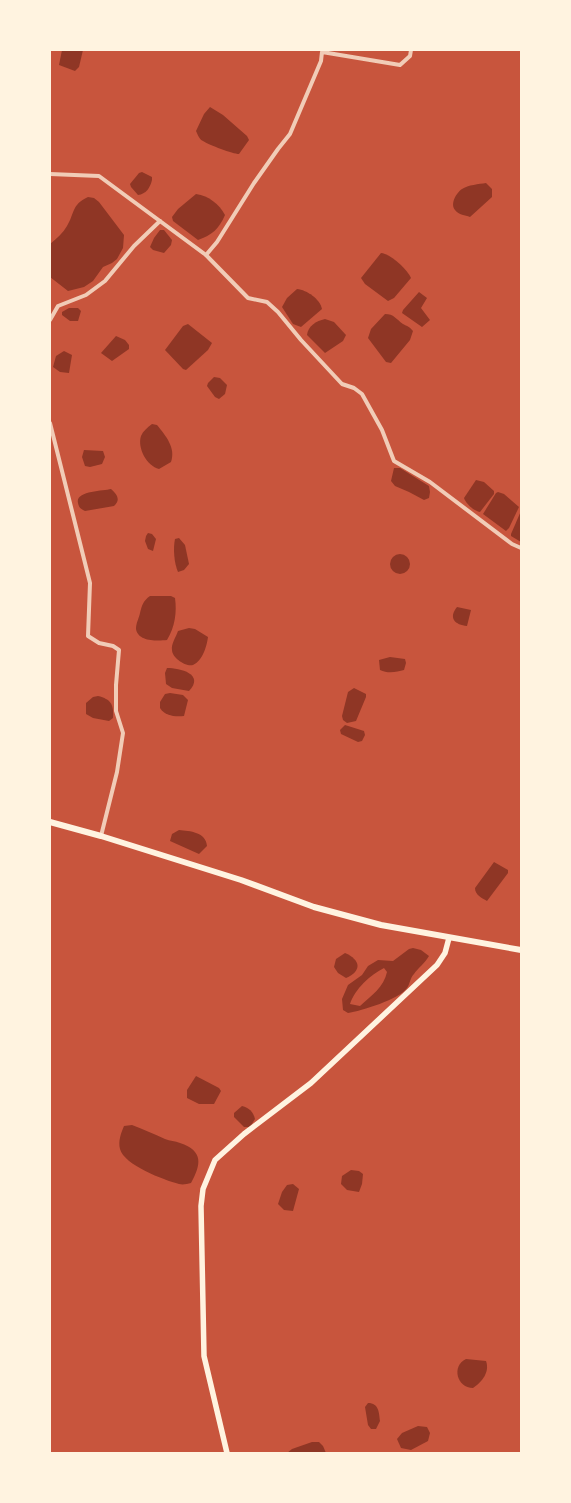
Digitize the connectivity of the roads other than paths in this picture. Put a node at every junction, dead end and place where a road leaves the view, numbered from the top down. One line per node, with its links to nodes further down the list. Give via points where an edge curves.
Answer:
1 (411, 50): 4 (street, via 410,56 400,65 322,52 290,134)
2 (50, 174): 3 (street, via 99,176)
3 (160, 221): 4 (street); 5 (street, via 105,281 86,295 58,306)
4 (206, 255): 7 (street, via 248,298 267,302 278,312 342,384 362,394 382,430 394,461 430,482)
5 (50, 320)
6 (50, 423): 9 (street, via 90,583 88,636 119,650 116,711 123,733)
7 (521, 548)
8 (50, 822): 9 (highway)
9 (101, 836): 10 (highway, via 241,880 314,907)
10 (448, 938): 11 (highway); 12 (main road, via 438,965 311,1083 244,1134 216,1160 203,1189 204,1356)
11 (521, 950)
12 (227, 1453)

